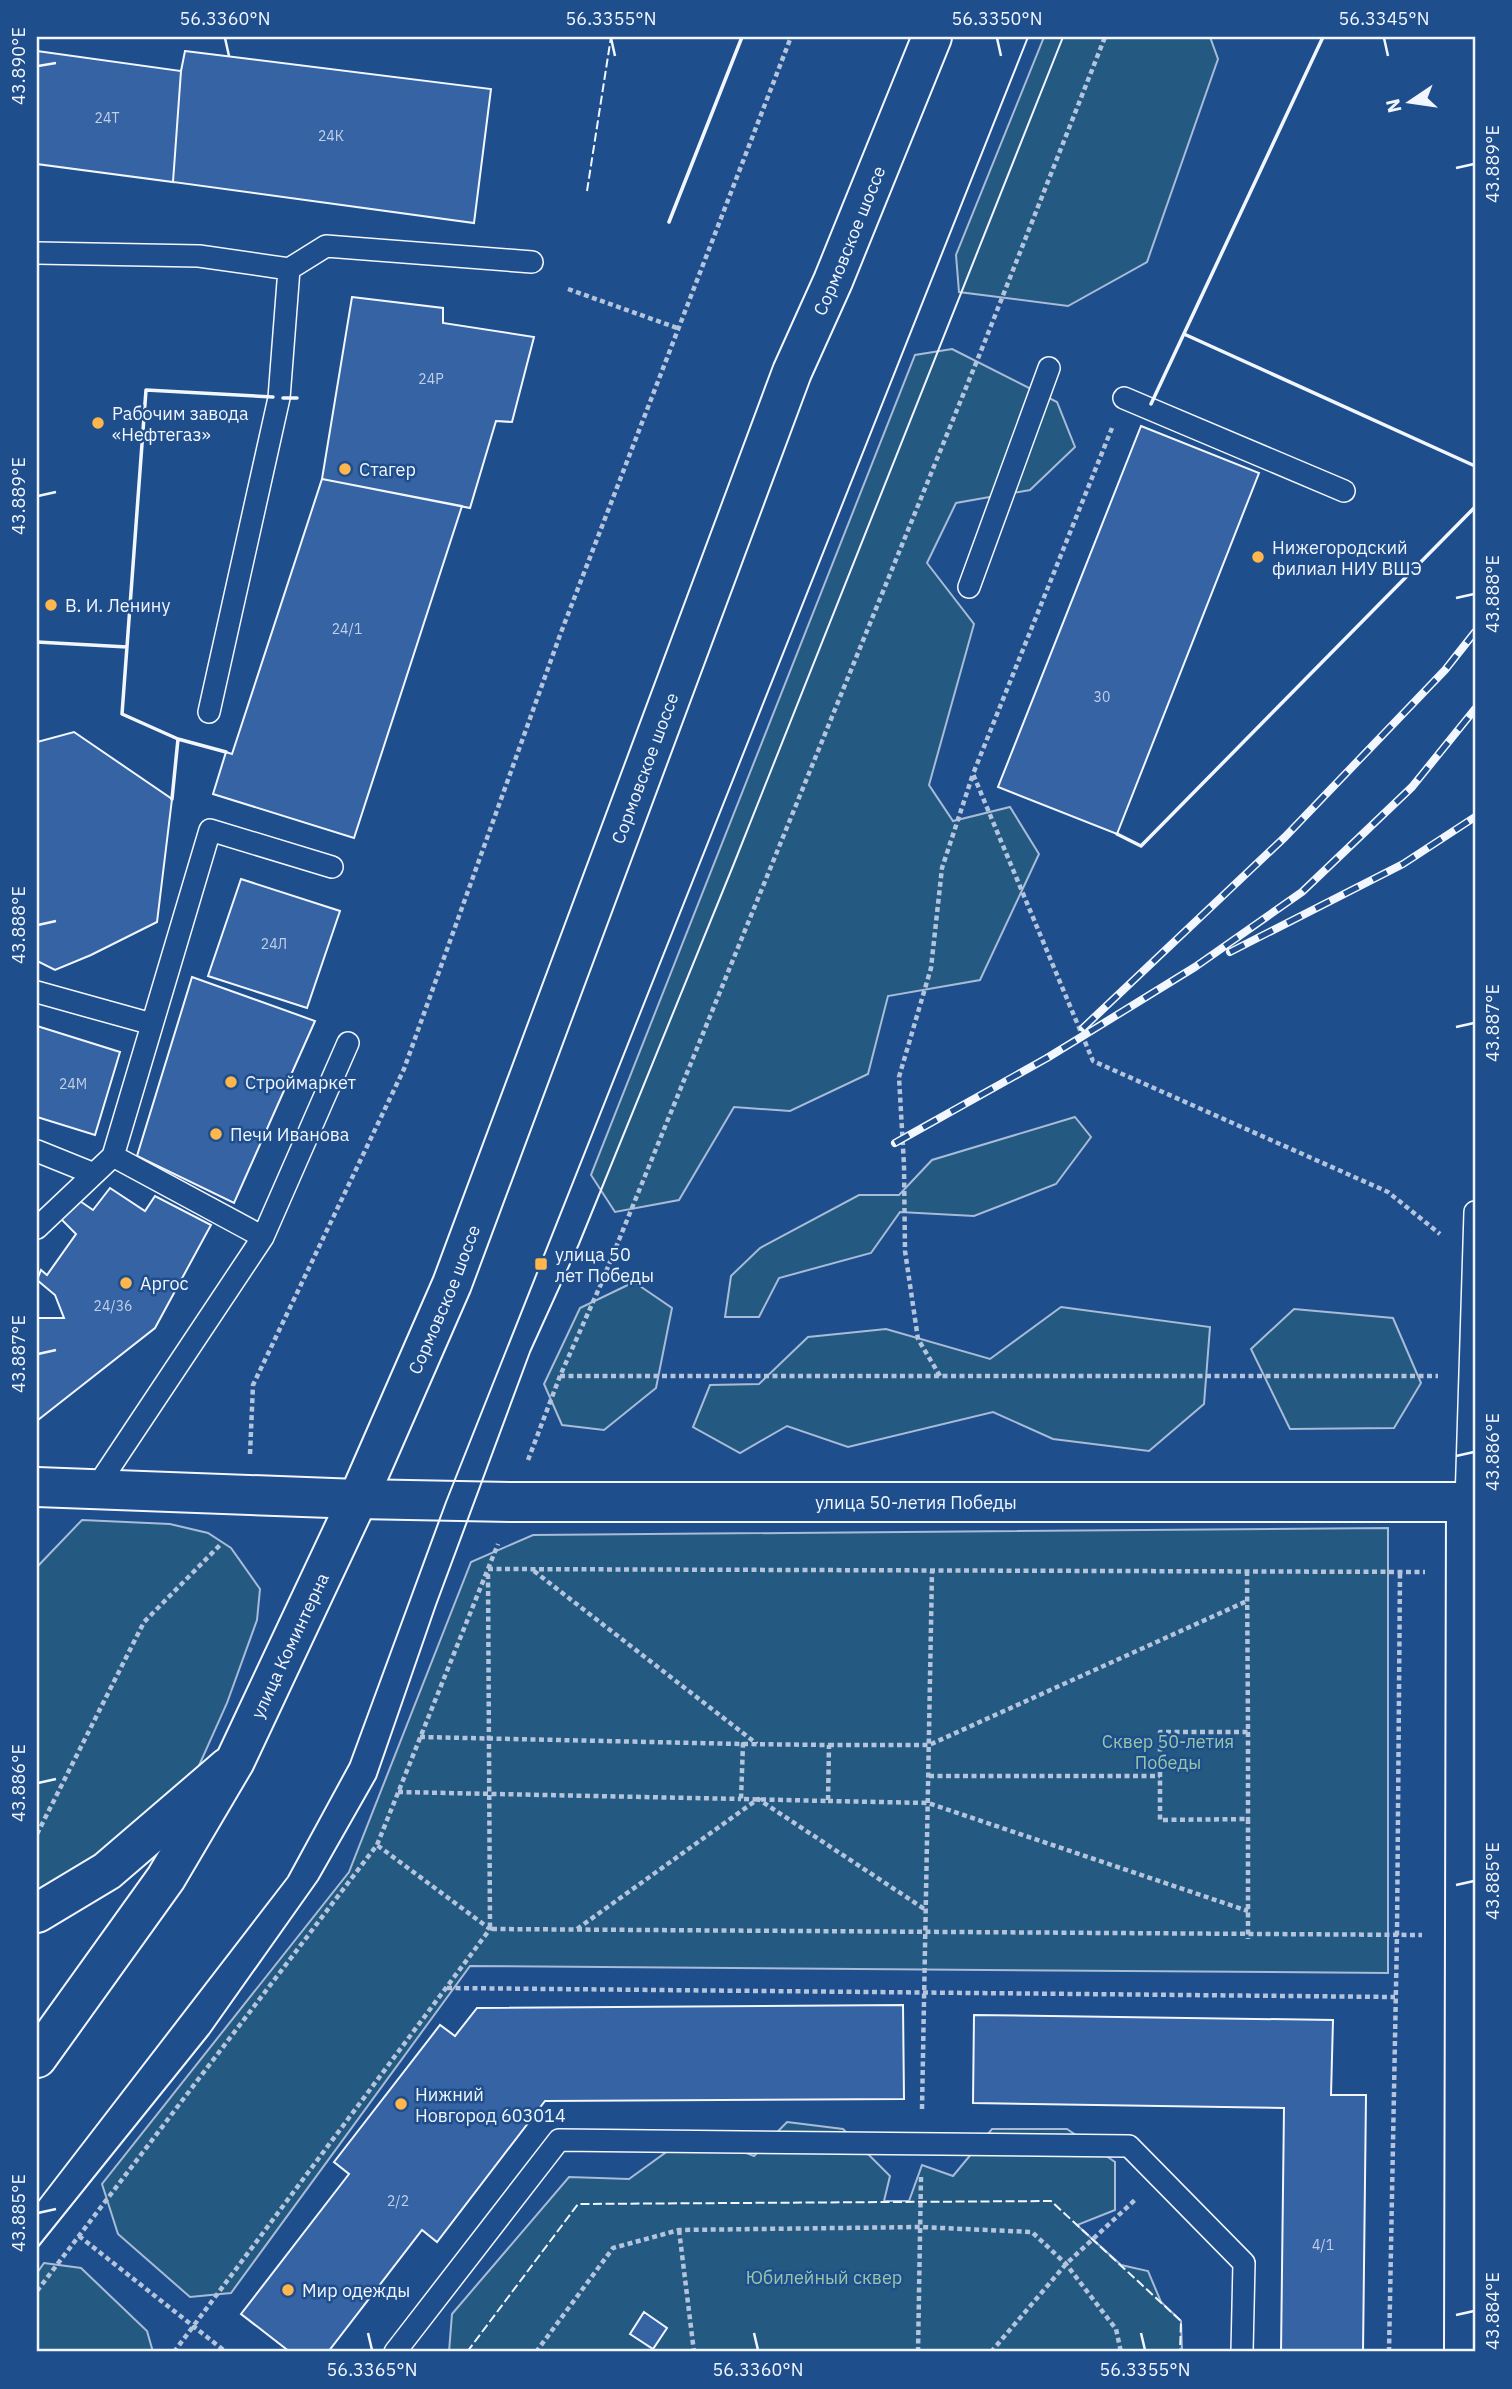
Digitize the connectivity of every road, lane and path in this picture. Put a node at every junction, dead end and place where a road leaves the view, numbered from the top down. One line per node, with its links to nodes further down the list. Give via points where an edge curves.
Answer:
1 (791, 37): 8 (path)
2 (932, 37): 33 (main road, Сормовское шоссе, via 792,372 452,1284)
3 (1105, 37): 26 (path, via 975,367)
4 (37, 253): 6 (lane, via 199,256)
5 (532, 262): 6 (lane, via 326,246)
6 (289, 269): 13 (lane, via 279,398)
7 (568, 289): 8 (path)
8 (680, 329): 30 (path, via 560,635 404,1069 253,1385)
9 (1049, 368): 12 (lane)
10 (1124, 398): 11 (lane); 14 (path)
11 (1344, 491)
12 (969, 587)
13 (209, 712)
14 (973, 774): 25 (path, via 1093,1061 1388,1192); 27 (path, via 942,868 930,968 899,1077 905,1251 918,1339)
15 (332, 867): 17 (lane, via 210,830)
16 (37, 992): 17 (lane)
17 (152, 1024): 20 (lane)
18 (348, 1043): 24 (lane)
19 (37, 1151): 21 (lane)
20 (113, 1156): 21 (lane); 24 (lane)
21 (94, 1174): 23 (lane)
22 (1475, 1212): 25 (lane)
23 (37, 1228)
24 (262, 1237): 32 (lane)
25 (1474, 1261): 28 (lane)
26 (561, 1376): 27 (path); 29 (path)
27 (940, 1376): 28 (path)
28 (1469, 1376): 34 (lane)
29 (537, 1433)
30 (250, 1462)
31 (37, 1487): 32 (main road)
32 (96, 1488): 33 (main road)
33 (358, 1499): 34 (main road, улица 50-летия Победы); 50 (main road, улица Коминтерна)
34 (1471, 1502): 41 (main road)
35 (222, 1543): 60 (path, via 144,1622)
36 (488, 1569): 37 (path); 44 (path); 45 (path)
37 (532, 1569): 38 (path); 47 (path)
38 (932, 1571): 39 (path); 49 (path)
39 (1247, 1571): 40 (path); 42 (path)
40 (1400, 1572): 41 (path); 68 (path)
41 (1466, 1573): 69 (main road)
42 (1247, 1601): 43 (path); 49 (path)
43 (1248, 1732): 52 (path, via 1160,1732); 59 (path)
44 (420, 1737): 45 (path); 53 (path)
45 (489, 1738): 46 (path); 54 (path)
46 (743, 1744): 47 (path); 55 (path)
47 (757, 1744): 48 (path)
48 (830, 1745): 49 (path); 57 (path)
49 (929, 1745): 51 (path)
50 (235, 1761): 64 (main road, via 107,1871); 74 (main road, улица Коминтерна, via 166,1878)
51 (929, 1776): 52 (path); 58 (path)
52 (1160, 1776): 59 (path, via 1160,1820)
53 (398, 1792): 54 (path); 61 (path)
54 (490, 1794): 55 (path); 65 (path)
55 (741, 1799): 56 (path)
56 (758, 1799): 57 (path); 62 (path); 66 (path)
57 (828, 1801): 58 (path)
58 (928, 1803): 62 (path); 63 (path)
59 (1248, 1819): 63 (path)
60 (37, 1834)
61 (377, 1845): 65 (path); 79 (path)
62 (926, 1910): 67 (path)
63 (1248, 1911): 70 (path)
64 (37, 1913)
65 (490, 1929): 66 (path); 71 (path)
66 (576, 1929): 67 (path)
67 (926, 1931): 70 (path); 72 (path)
68 (1397, 1935): 69 (path); 70 (path); 73 (path)
69 (1464, 1935): 93 (main road)
70 (1248, 1937)
71 (447, 1988): 72 (path); 82 (path)
72 (925, 1992): 73 (path); 75 (path)
73 (1395, 1997): 92 (path)
74 (37, 2058)
75 (922, 2144): 76 (lane, via 1129,2146); 77 (path); 85 (lane, via 559,2140)
76 (1160, 2178): 80 (path); 91 (lane, via 1244,2263)
77 (920, 2227): 78 (path); 80 (path, via 1032,2232); 88 (path)
78 (679, 2230): 86 (path, via 613,2248); 87 (path)
79 (79, 2236): 81 (path); 82 (path)
80 (1066, 2264): 89 (path); 90 (path, via 1116,2329)
81 (37, 2291)
82 (193, 2326): 83 (path); 84 (path)
83 (174, 2352)
84 (226, 2352)
85 (395, 2352)
86 (536, 2352)
87 (694, 2352)
88 (918, 2352)
89 (991, 2352)
90 (1121, 2352)
91 (1242, 2352)
92 (1389, 2352)
93 (1464, 2352)

